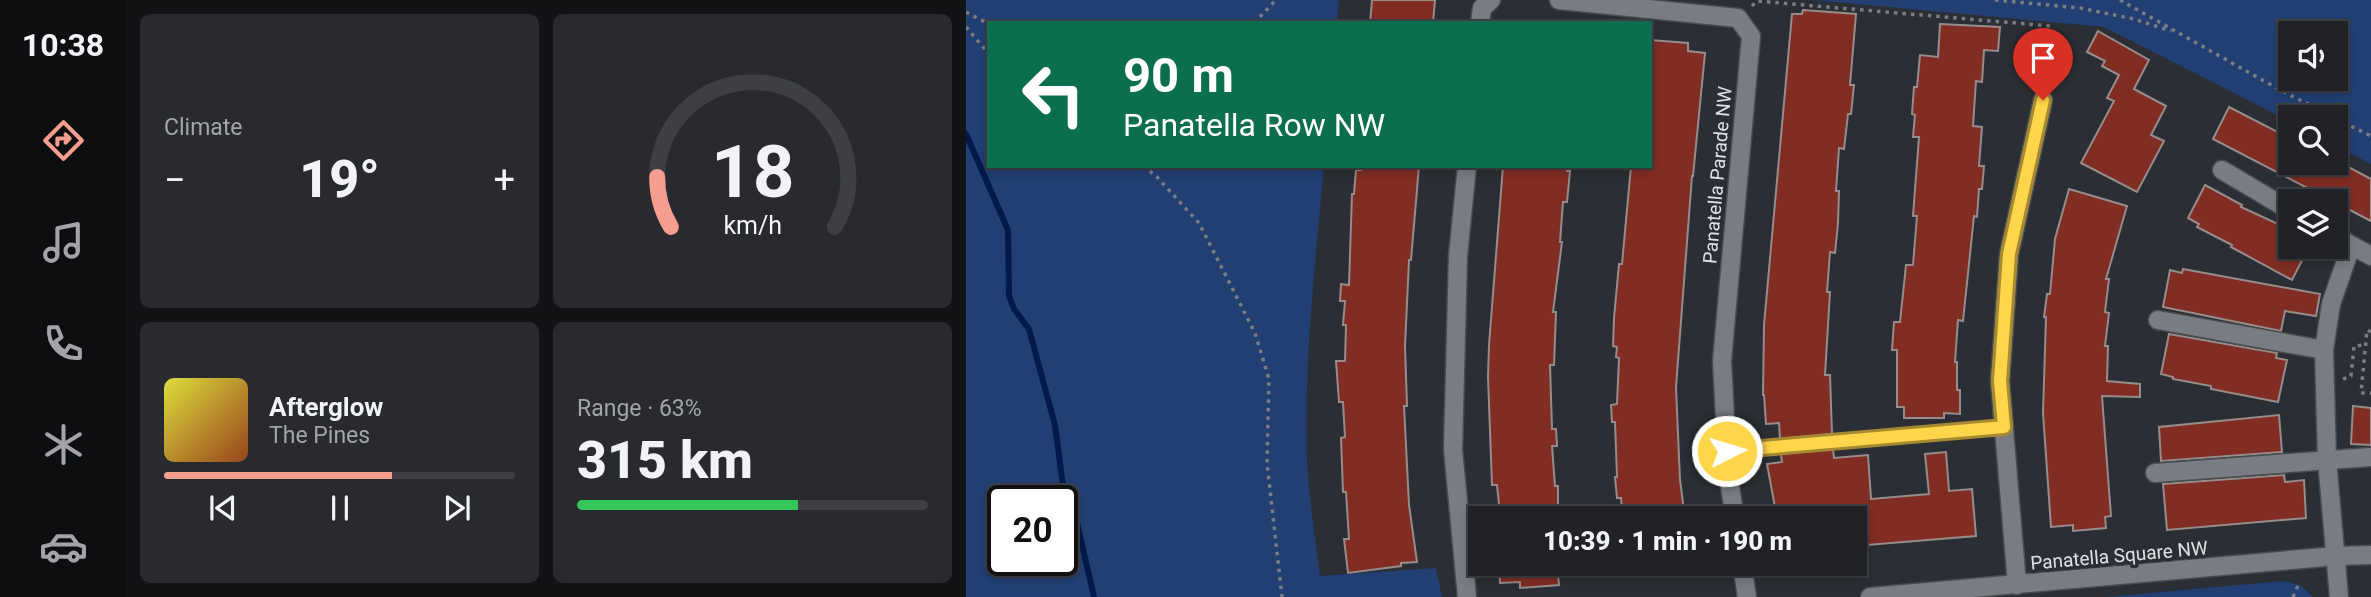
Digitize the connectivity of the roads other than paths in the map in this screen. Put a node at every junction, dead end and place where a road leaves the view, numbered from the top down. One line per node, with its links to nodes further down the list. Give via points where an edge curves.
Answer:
1 (1491, 0): 3 (street, via 1482,8)
2 (1559, 0): 14 (street, Panatella Parade NW, via 1738,19 1751,36 1722,361)
3 (1480, 21)
4 (2043, 100): 13 (street, via 2009,254 2000,381)
5 (1466, 168): 23 (street, via 1452,449)
6 (2222, 170): 7 (street)
7 (2278, 203)
8 (2348, 244): 9 (street)
9 (2371, 256)
10 (2340, 259): 12 (street)
11 (2158, 320): 12 (street)
12 (2324, 351): 16 (street)
13 (2004, 427): 14 (lane); 22 (street)
14 (1727, 451): 18 (street, Panatella Parade NW)
15 (2371, 457): 16 (street)
16 (2327, 460): 17 (street); 20 (street)
17 (2155, 473)
18 (1734, 506)
19 (2371, 555): 20 (street, Panatella Square NW)
20 (2336, 556): 22 (street, Panatella Square NW); 26 (street)
21 (1744, 576): 24 (street)
22 (2017, 585): 25 (street, Panatella Square NW)
23 (1467, 597)
24 (1747, 597)
25 (1870, 597)
26 (2339, 597)

